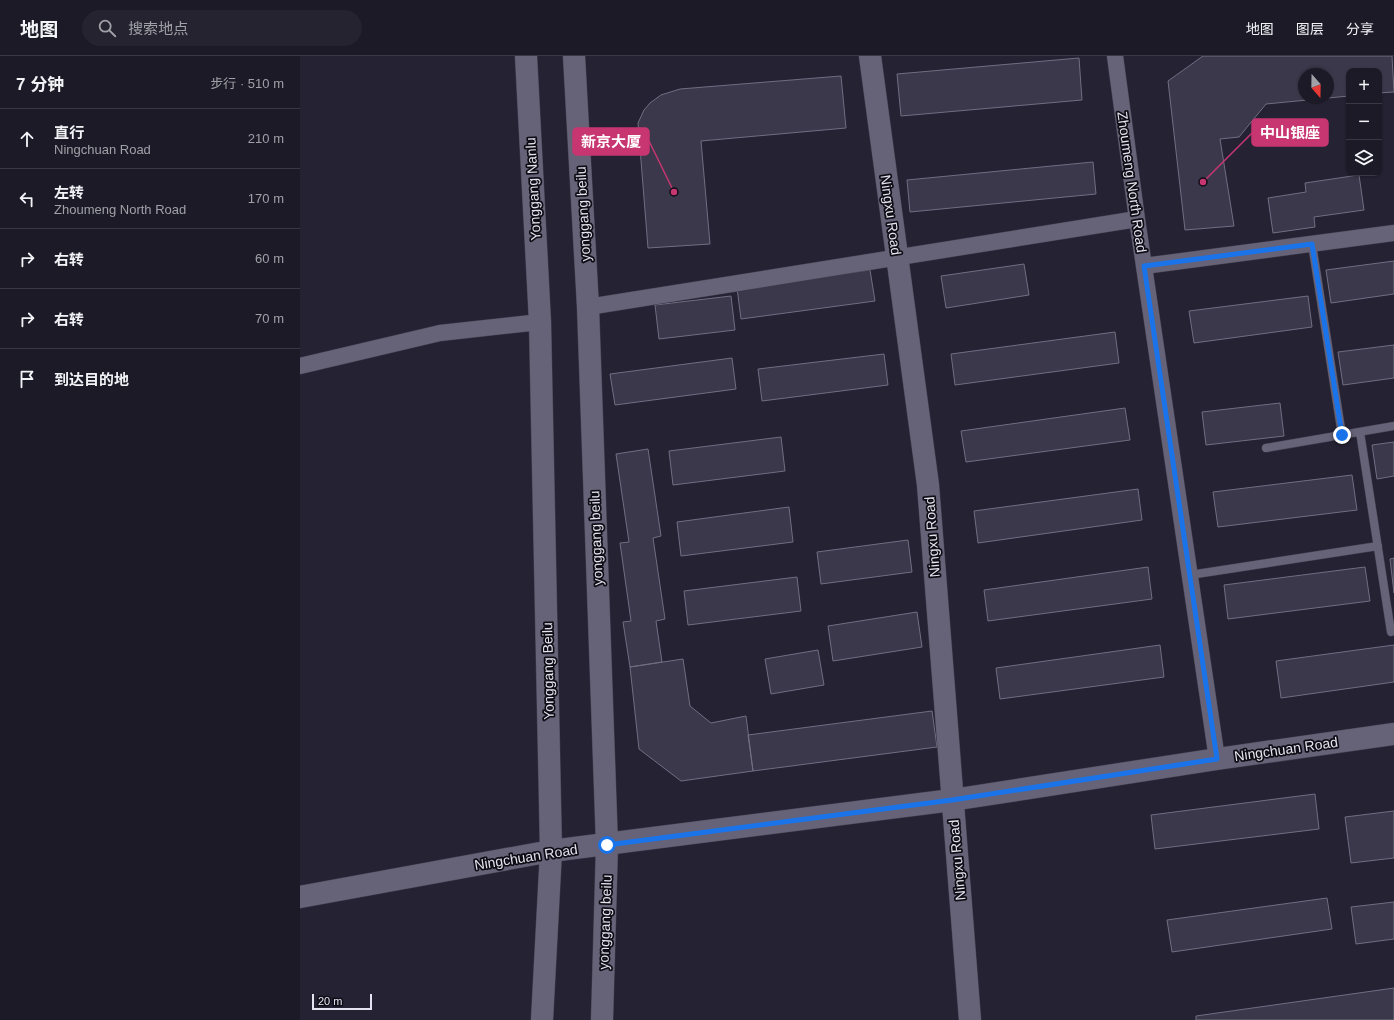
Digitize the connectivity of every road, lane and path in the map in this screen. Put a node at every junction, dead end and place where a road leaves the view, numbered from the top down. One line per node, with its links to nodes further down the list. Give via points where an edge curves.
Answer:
1 (526, 56): 11 (street, Yonggang Nanlu)
2 (574, 56): 10 (street, yonggang beilu)
3 (870, 56): 8 (street, Ningxu Road)
4 (1115, 56): 5 (street, Zhoumeng North Road)
5 (1137, 219): 8 (street); 9 (street, Zhoumeng North Road)
6 (1394, 233): 7 (street)
7 (1312, 244): 9 (street); 15 (lane)
8 (897, 257): 10 (street); 22 (street, Ningxu Road, via 928,484)
9 (1144, 266): 18 (street, Zhoumeng North Road)
10 (588, 307): 23 (street, yonggang beilu)
11 (540, 322): 12 (street, via 440,333); 24 (street, Yonggang Beilu)
12 (300, 366)
13 (1394, 426): 14 (lane)
14 (1360, 432): 15 (lane); 17 (lane)
15 (1342, 435): 16 (lane)
16 (1266, 448)
17 (1378, 546): 18 (lane); 19 (lane)
18 (1190, 574): 21 (street, Zhoumeng North Road)
19 (1391, 632)
20 (1394, 734): 21 (street, Ningchuan Road)
21 (1217, 759): 22 (street, Ningchuan Road)
22 (952, 800): 23 (street, Ningchuan Road); 28 (street, Ningxu Road)
23 (607, 845): 24 (street, Ningchuan Road); 27 (street, yonggang beilu)
24 (551, 851): 25 (street, Ningchuan Road); 26 (street, Yonggang Beilu)
25 (300, 897)
26 (542, 1020)
27 (602, 1020)
28 (970, 1020)

